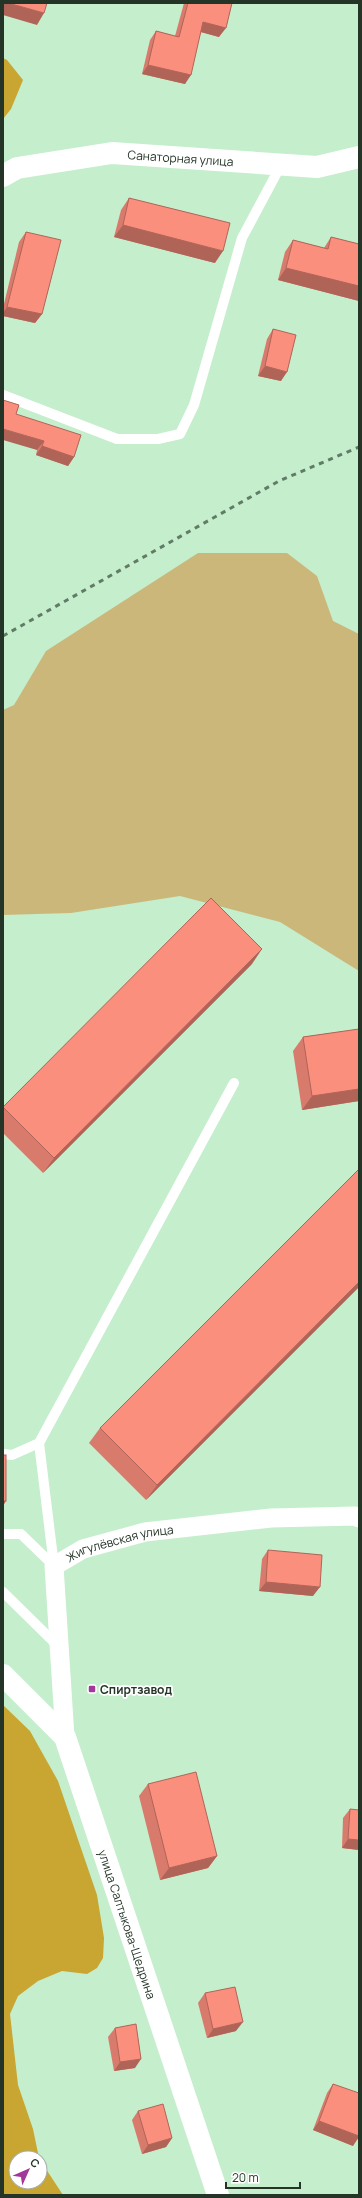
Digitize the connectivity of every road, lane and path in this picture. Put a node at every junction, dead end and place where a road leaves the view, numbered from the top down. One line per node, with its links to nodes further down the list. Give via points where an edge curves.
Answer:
1 (359, 157): 2 (street, Санаторная улица, via 317,167)
2 (281, 165): 3 (street, Санаторная улица, via 112,153 17,168); 4 (lane, via 242,238 194,405 180,434 158,439 117,439)
3 (3, 176)
4 (3, 395)
5 (234, 1083): 6 (lane)
6 (39, 1443): 7 (lane, via 12,1455); 10 (lane)
7 (3, 1454)
8 (359, 1518): 10 (street, Жигулёвская улица, via 271,1518 145,1532 83,1549)
9 (3, 1534): 10 (lane, via 21,1534)
10 (54, 1566): 12 (street, Жигулёвская улица)
11 (3, 1592): 12 (lane)
12 (58, 1646): 14 (street, Жигулёвская улица)
13 (3, 1675): 14 (street, улица Салтыкова-Щедрина)
14 (65, 1737): 15 (street, улица Салтыкова-Щедрина)
15 (218, 2195)

